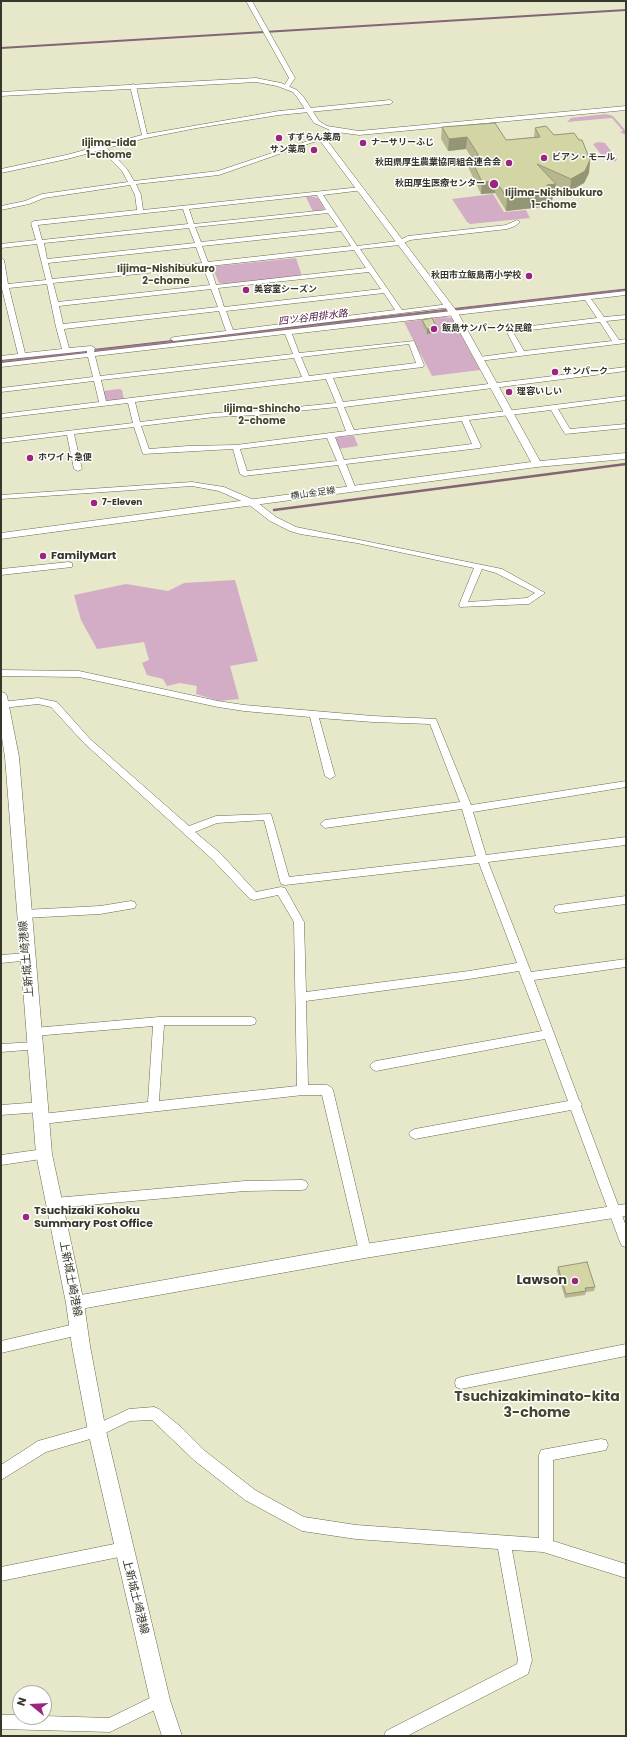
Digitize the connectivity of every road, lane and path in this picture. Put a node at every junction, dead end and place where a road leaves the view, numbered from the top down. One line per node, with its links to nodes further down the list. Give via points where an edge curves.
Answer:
1 (249, 1): 3 (street, via 292,78)
2 (133, 86): 3 (street, via 244,79 269,81); 4 (street); 9 (street)
3 (287, 86): 7 (street, via 300,96)
4 (1, 94)
5 (390, 102): 7 (street)
6 (626, 108): 8 (street, via 376,132)
7 (307, 109): 8 (street, via 316,122); 9 (street)
8 (336, 130): 10 (street)
9 (145, 136): 11 (street)
10 (322, 138): 13 (street, via 219,173); 14 (street)
11 (102, 148): 12 (street); 13 (street, via 125,170)
12 (1, 171)
13 (131, 182): 17 (street, via 42,196 27,203); 18 (street, via 138,195)
14 (361, 189): 15 (street); 24 (street)
15 (319, 193): 16 (street); 19 (street)
16 (185, 207): 18 (street); 21 (street)
17 (1, 208)
18 (140, 211): 23 (street, via 34,223)
19 (330, 211): 21 (street); 22 (street)
20 (517, 222): 24 (street, via 507,227 408,238)
21 (192, 225): 23 (street); 25 (street)
22 (342, 229): 25 (street); 27 (street)
23 (40, 242): 26 (street); 29 (street)
24 (400, 243): 27 (street); 40 (street)
25 (199, 244): 29 (street); 30 (street)
26 (1, 246)
27 (356, 249): 30 (street); 31 (street)
28 (1, 260): 33 (street)
29 (44, 261): 32 (street)
30 (206, 265): 32 (street); 34 (street)
31 (370, 270): 34 (street); 35 (street)
32 (49, 282): 33 (street); 38 (street)
33 (3, 287): 53 (street)
34 (214, 287): 38 (street); 39 (street)
35 (385, 291): 39 (street); 41 (street)
36 (626, 293): 37 (street)
37 (587, 298): 40 (street); 43 (street)
38 (55, 304): 44 (street)
39 (221, 308): 44 (street); 45 (street)
40 (451, 310): 41 (street); 46 (street); 55 (street)
41 (400, 312): 45 (street)
42 (626, 317): 43 (street)
43 (602, 320): 48 (street); 52 (street, via 509,330)
44 (59, 326): 49 (street)
45 (230, 332): 50 (street)
46 (288, 333): 50 (street); 51 (street)
47 (626, 341): 48 (street)
48 (617, 342): 52 (street)
49 (66, 351): 50 (street); 53 (street)
50 (91, 352): 56 (street); 59 (street)
51 (297, 354): 58 (street, via 412,342 420,365); 59 (street); 60 (street)
52 (522, 354): 55 (street)
53 (22, 356): 54 (street)
54 (1, 358)
55 (479, 359): 61 (street)
56 (1, 365)
57 (626, 369): 61 (street)
58 (329, 377): 60 (street); 66 (street)
59 (97, 378): 62 (street); 65 (street)
60 (306, 379): 64 (street)
61 (494, 385): 66 (street); 68 (street)
62 (1, 390)
63 (626, 398): 67 (street)
64 (132, 401): 65 (street); 71 (street)
65 (103, 404): 69 (street)
66 (340, 405): 71 (street, via 214,415); 74 (street)
67 (554, 408): 68 (street); 72 (street, via 568,432)
68 (509, 413): 70 (street); 80 (street)
69 (1, 416)
70 (465, 418): 74 (street); 79 (street, via 477,446)
71 (137, 425): 73 (street); 77 (street, via 146,452)
72 (626, 426)
73 (70, 433): 76 (street); 81 (street)
74 (351, 433): 75 (street)
75 (330, 436): 77 (street); 79 (street)
76 (1, 441)
77 (236, 447): 79 (street, via 244,474)
78 (626, 456): 80 (street, 横山金足線)
79 (341, 463): 82 (street)
80 (537, 464): 82 (street, 横山金足線)
81 (78, 469)
82 (352, 489): 84 (street, 横山金足線)
83 (1, 497): 84 (street, via 192,484 221,489)
84 (251, 502): 85 (street, 横山金足線); 87 (street, via 273,519 303,532)
85 (1, 536)
86 (69, 565): 88 (street)
87 (479, 566): 87 (street, via 499,571 541,593 529,601 463,605)
88 (1, 572)
89 (1, 673): 91 (street, via 79,674 218,704)
90 (3, 708): 96 (street, via 38,701 54,704 86,741); 102 (main road, 上新城土崎港線, via 12,757)
91 (314, 714): 92 (street); 94 (street, via 433,721)
92 (330, 776)
93 (626, 784): 94 (street)
94 (466, 807): 95 (street); 98 (street)
95 (325, 824)
96 (187, 831): 98 (street, via 216,820 268,816 285,881); 108 (street, via 216,856 254,896 281,891 299,922)
97 (626, 841): 98 (street)
98 (482, 859): 106 (street)
99 (626, 900): 101 (street)
100 (131, 905): 102 (street, via 100,910)
101 (559, 909)
102 (24, 914): 103 (main road, 上新城土崎港線)
103 (26, 957): 104 (street); 112 (main road, 上新城土崎港線)
104 (1, 959)
105 (626, 963): 107 (street)
106 (523, 966): 107 (street); 108 (street)
107 (528, 977): 111 (street)
108 (300, 997): 115 (street)
109 (159, 1021): 110 (street); 112 (street); 117 (street)
110 (251, 1021)
111 (549, 1034): 114 (street); 116 (street)
112 (34, 1039): 113 (street); 119 (main road, 上新城土崎港線)
113 (1, 1048)
114 (376, 1066)
115 (303, 1090): 117 (street); 127 (street, via 327,1090)
116 (576, 1104): 120 (street); 125 (street)
117 (153, 1106): 119 (street)
118 (1, 1110): 119 (street)
119 (42, 1113): 121 (main road, 上新城土崎港線)
120 (415, 1134)
121 (44, 1154): 122 (street); 124 (main road, 上新城土崎港線)
122 (1, 1160)
123 (302, 1185): 124 (street, via 244,1186)
124 (54, 1203): 128 (main road, 上新城土崎港線)
125 (621, 1211): 126 (street); 127 (street)
126 (626, 1242)
127 (365, 1251): 128 (street)
128 (75, 1303): 129 (main road, 上新城土崎港線)
129 (79, 1329): 130 (street); 133 (main road, 上新城土崎港線)
130 (1, 1347)
131 (626, 1350): 132 (street)
132 (461, 1383)
133 (97, 1431): 135 (street, via 43,1446); 136 (street, via 129,1415 154,1414 200,1456 250,1495 302,1524 356,1532); 138 (main road, 上新城土崎港線)
134 (602, 1445): 137 (street, via 546,1455)
135 (1, 1473)
136 (504, 1544): 137 (street); 144 (street, via 525,1660 523,1669)
137 (546, 1546): 139 (street)
138 (124, 1549): 140 (street); 141 (main road, 上新城土崎港線)
139 (626, 1571)
140 (1, 1574)
141 (160, 1700): 142 (street, via 110,1725); 143 (main road, 上新城土崎港線)
142 (1, 1722)
143 (172, 1736)
144 (391, 1736)

